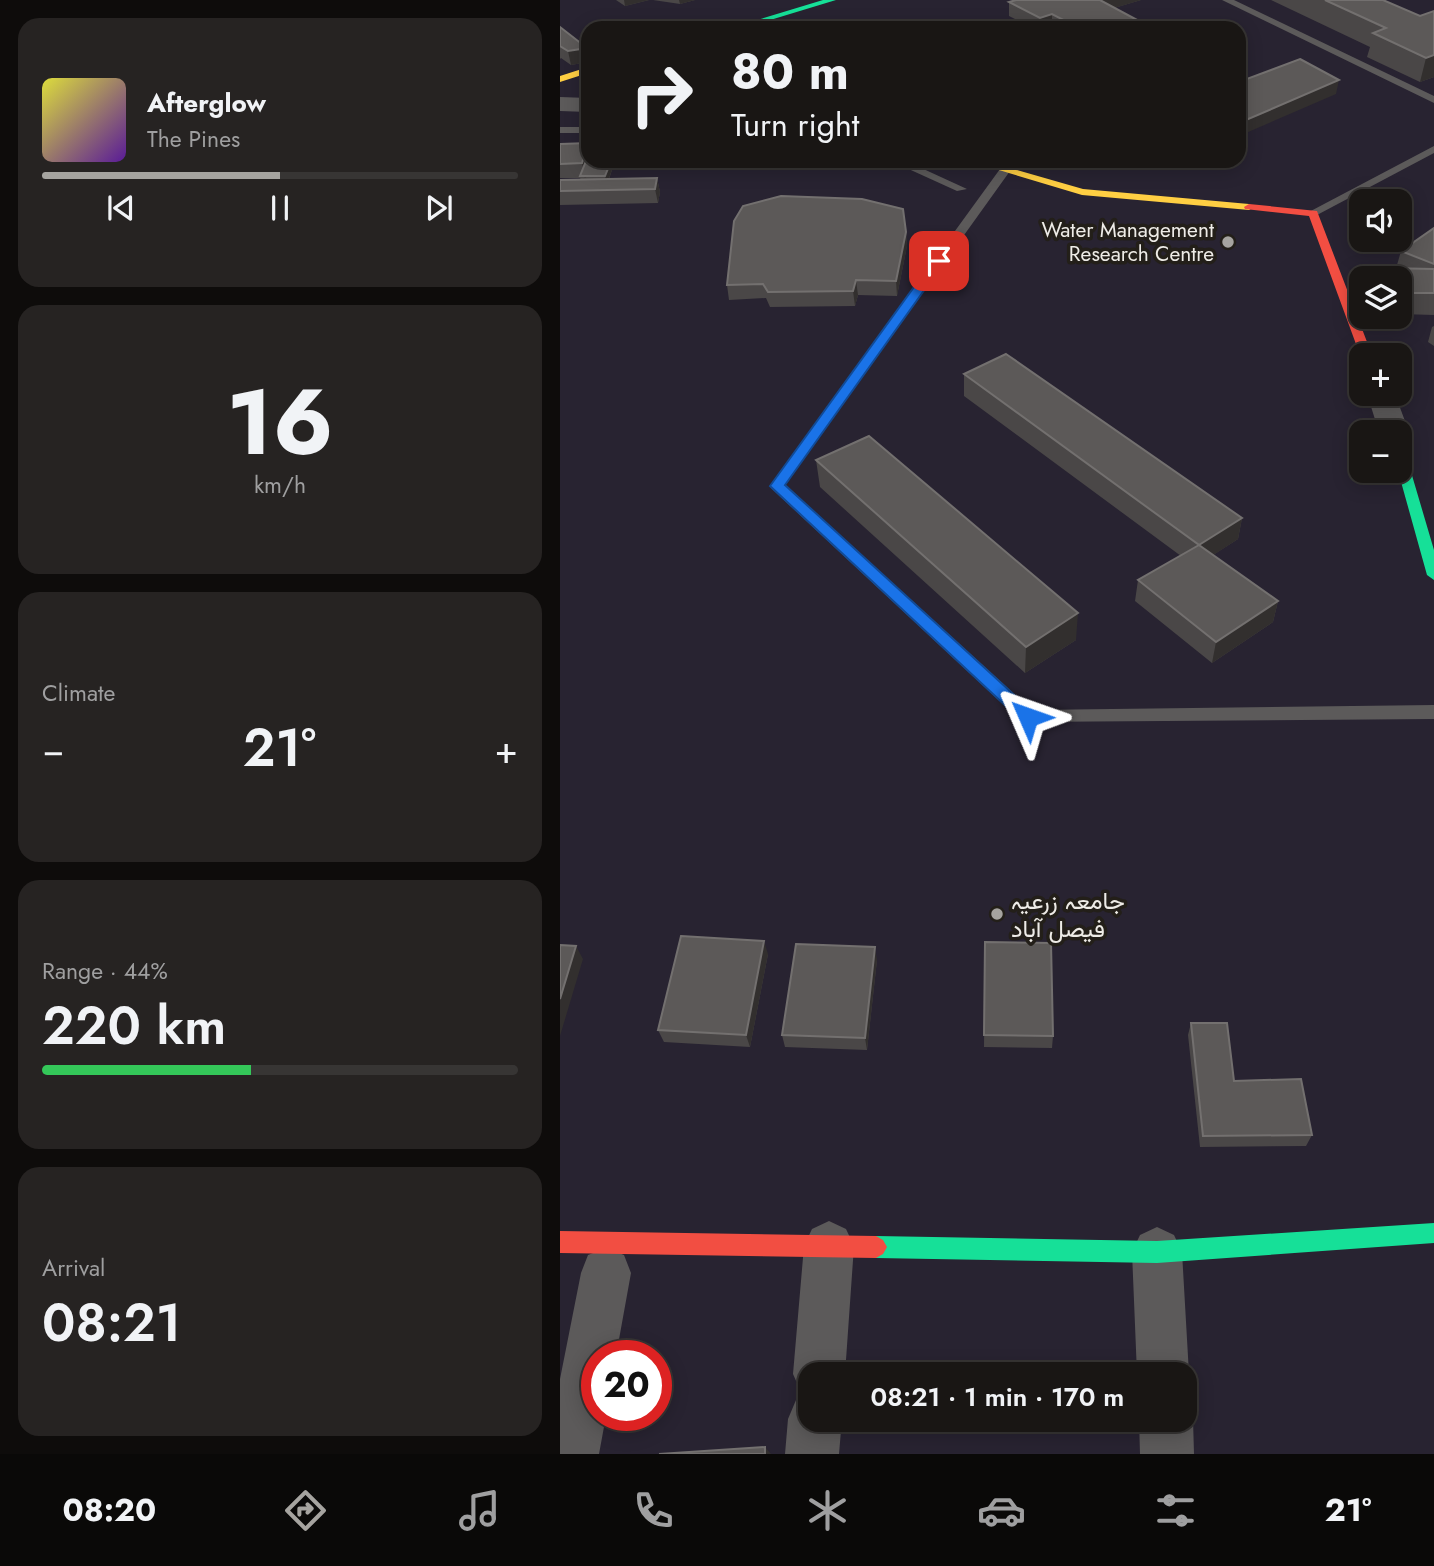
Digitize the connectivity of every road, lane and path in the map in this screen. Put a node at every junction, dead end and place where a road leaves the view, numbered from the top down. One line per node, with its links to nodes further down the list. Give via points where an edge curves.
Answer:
1 (832, 0): 3 (street)
2 (1227, 0): 6 (lane)
3 (759, 21)
4 (581, 72): 5 (street)
5 (560, 79)
6 (1434, 100)
7 (560, 104): 8 (street)
8 (581, 105)
9 (560, 130): 10 (lane)
10 (581, 130)
11 (1434, 149): 16 (lane)
12 (913, 168): 15 (lane)
13 (995, 168): 14 (street)
14 (1004, 171): 16 (street, via 1082,192); 20 (lane, via 777,486 1028,717)
15 (961, 189)
16 (1313, 214): 17 (street)
17 (1361, 343)
18 (1408, 483): 19 (street)
19 (1434, 575)
20 (1434, 712)
21 (1434, 1233): 24 (street)
22 (560, 1242): 23 (street)
23 (829, 1246): 24 (street); 26 (street)
24 (1157, 1252): 27 (street)
25 (606, 1273): 30 (street)
26 (820, 1362)
27 (1162, 1362)
28 (814, 1432): 31 (street)
29 (1166, 1432): 32 (street)
30 (572, 1454)
31 (812, 1454)
32 (1167, 1454)

